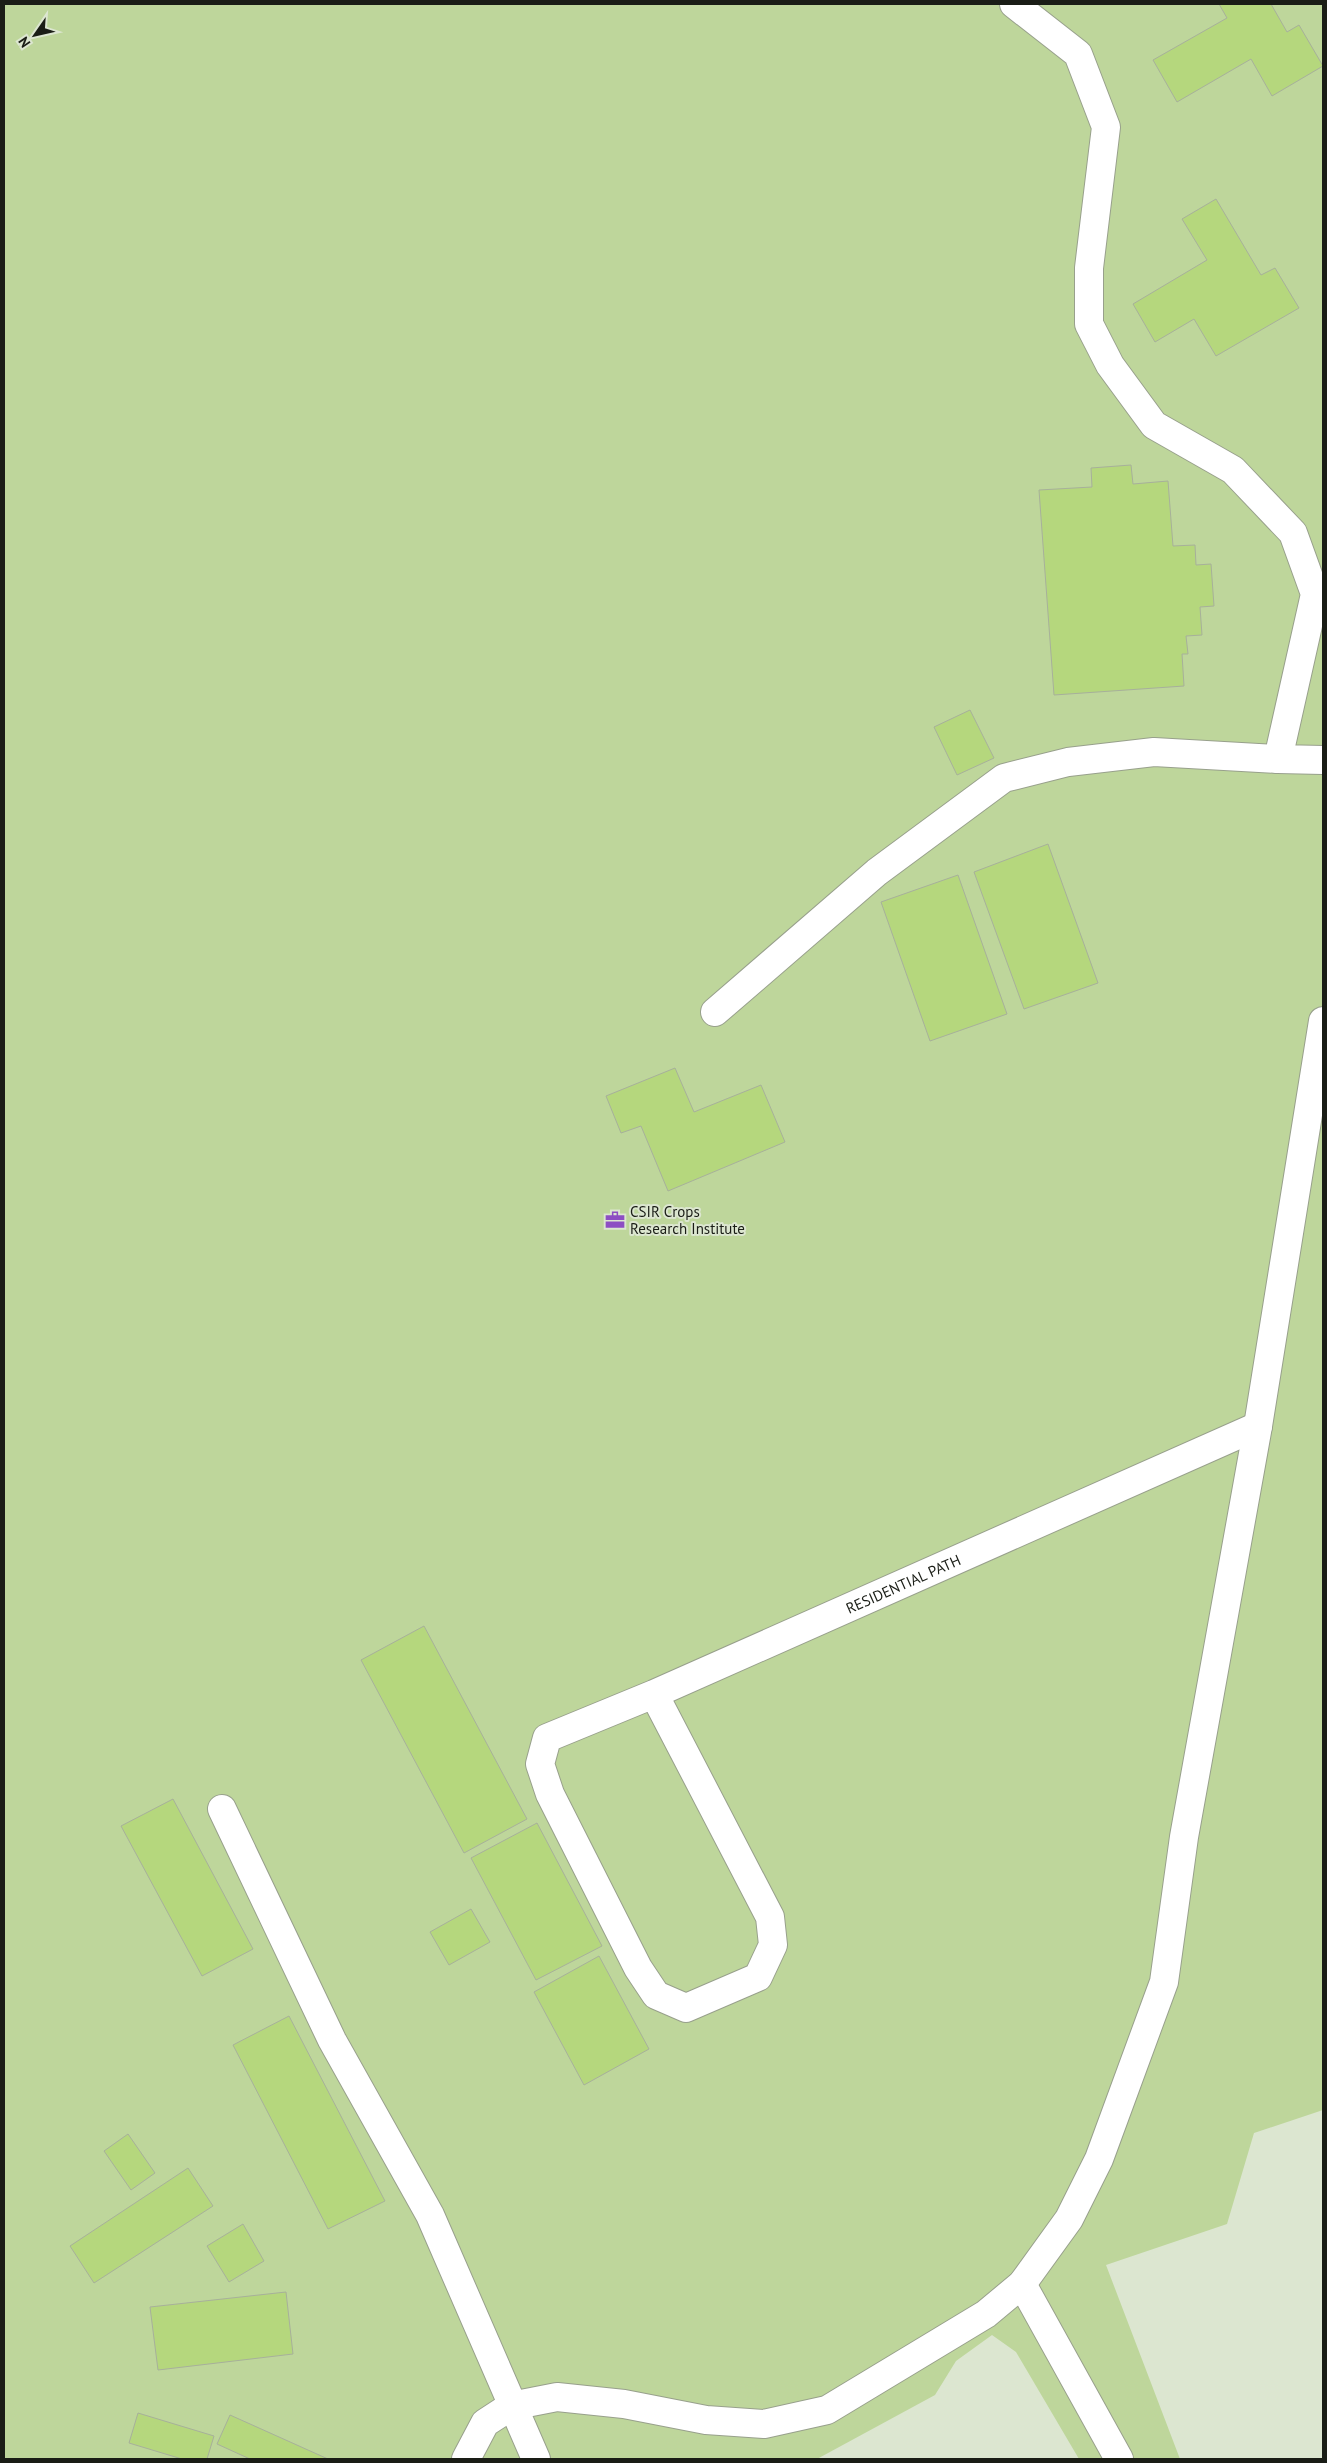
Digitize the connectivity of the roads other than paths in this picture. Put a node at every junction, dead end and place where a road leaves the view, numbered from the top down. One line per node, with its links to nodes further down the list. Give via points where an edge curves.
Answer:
1 (1014, 4): 2 (street, via 1078,54 1106,127 1089,268 1089,324 1110,365 1154,425 1233,470 1293,533 1315,594)
2 (1278, 759): 3 (street); 4 (street, via 1154,752 1068,762 1004,778 877,872)
3 (1323, 760)
4 (715, 1012)
5 (1323, 1021): 6 (street)
6 (1258, 1426): 7 (street, RESIDENTIAL PATH); 9 (street, via 1184,1837 1164,1982 1099,2159 1069,2219)
7 (654, 1694): 7 (street, RESIDENTIAL PATH, via 547,1738 540,1764 550,1794 634,1959 656,1995 686,2008 758,1976 773,1945 770,1918)
8 (222, 1809): 10 (street, via 332,2040 430,2215)
9 (1022, 2284): 10 (street, via 986,2314 827,2410 764,2424 706,2420 624,2404 557,2396); 13 (street)
10 (511, 2406): 11 (street, via 485,2423); 12 (street)
11 (466, 2459)
12 (536, 2459)
13 (1119, 2459)

